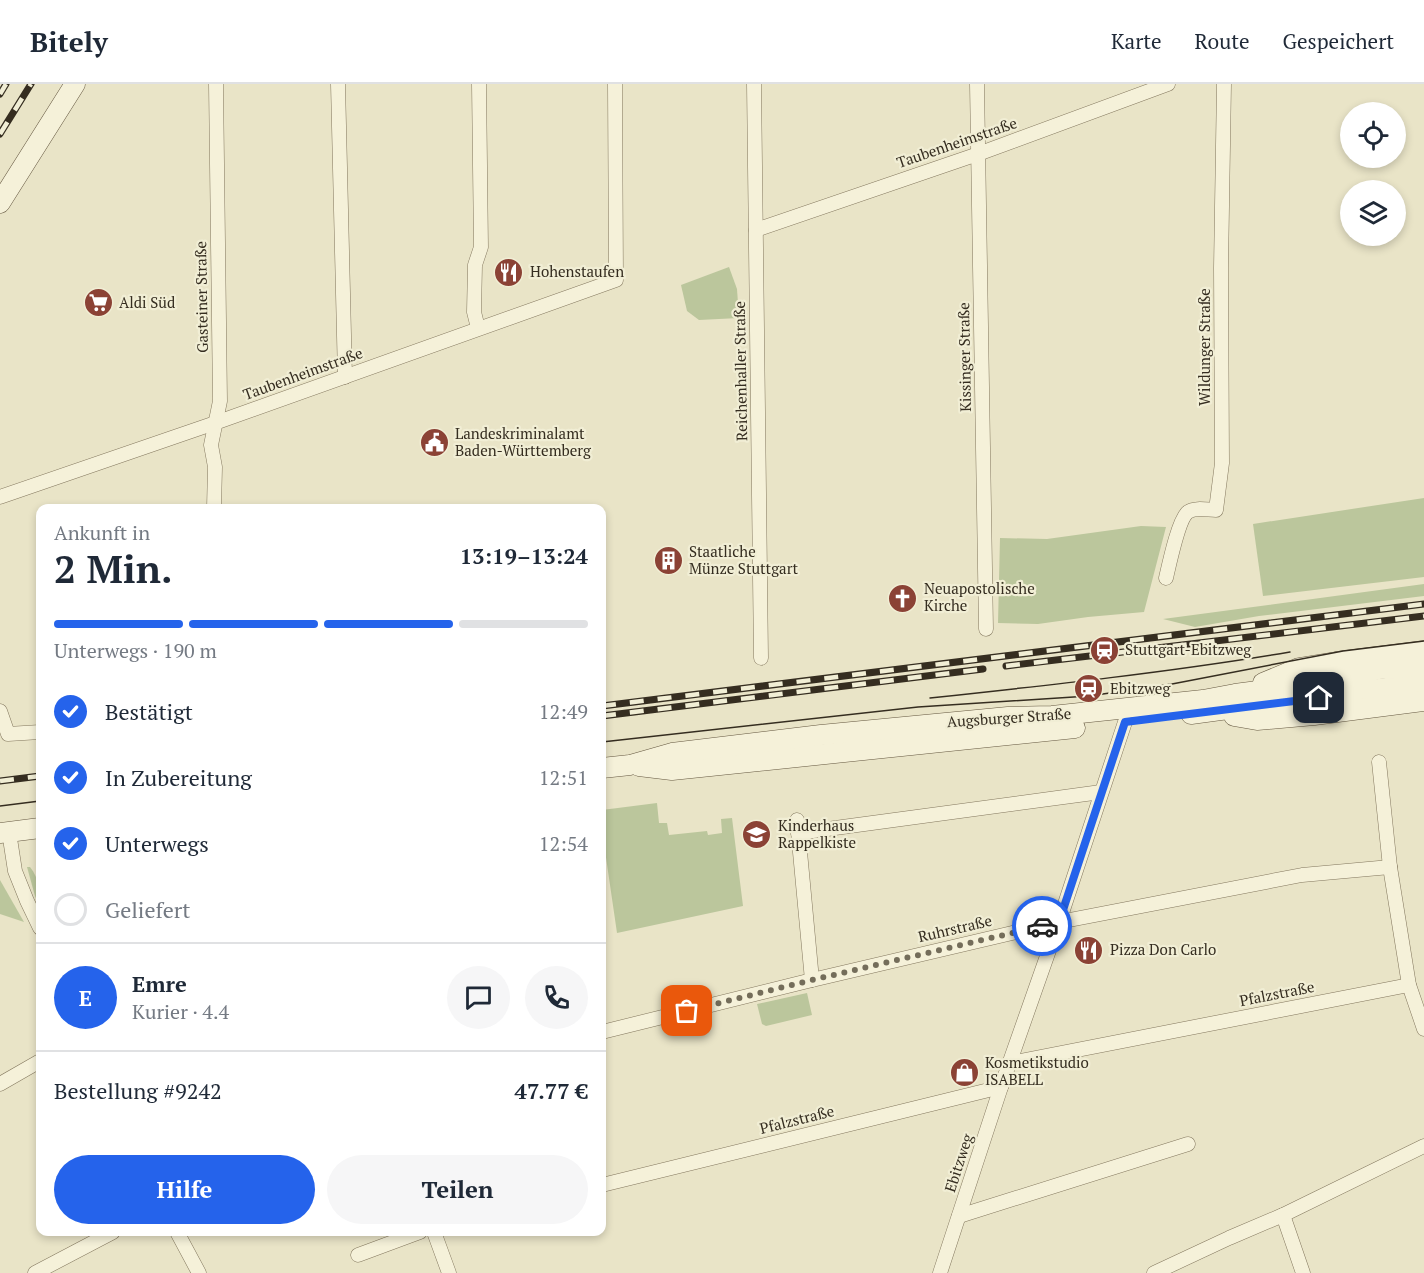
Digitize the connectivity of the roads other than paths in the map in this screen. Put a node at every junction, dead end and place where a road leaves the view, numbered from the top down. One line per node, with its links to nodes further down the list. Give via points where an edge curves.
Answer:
1 (75, 84): 11 (main road)
2 (216, 84): 15 (street, Gasteiner Straße, via 220,401)
3 (338, 84): 14 (street)
4 (479, 84): 13 (street, via 481,247 475,265 474,312)
5 (615, 84): 13 (street, Taubenheimstraße, via 616,280)
6 (754, 84): 12 (street, Reichenhaller Straße)
7 (977, 84): 10 (street, Kissinger Straße)
8 (1168, 84): 10 (street, Taubenheimstraße)
9 (1224, 84): 18 (street, Wildunger Straße, via 1222,463 1216,510 1187,512)
10 (978, 154): 12 (street, Taubenheimstraße); 19 (street, Kissinger Straße)
11 (0, 203)
12 (756, 230): 21 (street, Reichenhaller Straße)
13 (478, 328): 14 (street, Taubenheimstraße)
14 (345, 377): 15 (street, Taubenheimstraße)
15 (215, 423): 16 (street, Taubenheimstraße); 17 (street, Gasteiner Straße, via 211,445)
16 (0, 497)
17 (214, 504)
18 (1166, 578)
19 (986, 629)
20 (1424, 651): 24 (main road, via 1299,668)
21 (761, 658)
22 (1424, 666): 24 (main road, Augsburger Straße, via 1379,669 1340,680)
23 (1424, 683): 27 (main road, Augsburger Straße)
24 (1234, 694): 31 (main road, Augsburger Straße, via 1053,716 798,737 672,753)
25 (1424, 701): 27 (main road, via 1257,720)
26 (0, 711): 29 (street, via 8,734)
27 (1211, 712): 28 (main road, Augsburger Straße)
28 (1125, 722): 31 (main road, Augsburger Straße, via 672,770); 33 (street, Ebitzweg)
29 (36, 732)
30 (1379, 762): 36 (street)
31 (630, 765): 32 (main road, Augsburger Straße)
32 (606, 768)
33 (1101, 792): 38 (street, Ebitzweg); 39 (street, via 797,826)
34 (36, 828): 35 (main road)
35 (4, 832): 37 (street, via 15,871)
36 (1390, 867): 38 (street, Ruhrstraße, via 1302,875); 40 (street)
37 (36, 920)
38 (1059, 922): 39 (street, Ruhrstraße); 44 (street, Ebitzweg)
39 (812, 980): 42 (street, Ruhrstraße)
40 (1409, 985): 41 (street); 44 (street, Pfalzstraße)
41 (1424, 1029)
42 (606, 1031)
43 (36, 1063): 45 (street)
44 (1010, 1063): 46 (street, Ebitzweg)
45 (0, 1083)
46 (1001, 1087): 49 (street, Pfalzstraße); 51 (street, Ebitzweg)
47 (1188, 1144): 51 (street)
48 (1424, 1146): 50 (street)
49 (606, 1184)
50 (1283, 1215): 61 (street); 62 (street)
51 (959, 1216): 60 (street, Ebitzweg)
52 (105, 1236): 57 (street)
53 (179, 1236): 58 (street)
54 (418, 1236): 56 (street)
55 (433, 1236): 59 (street)
56 (358, 1255)
57 (35, 1273)
58 (199, 1273)
59 (449, 1273)
60 (940, 1273)
61 (1154, 1273)
62 (1303, 1273)

